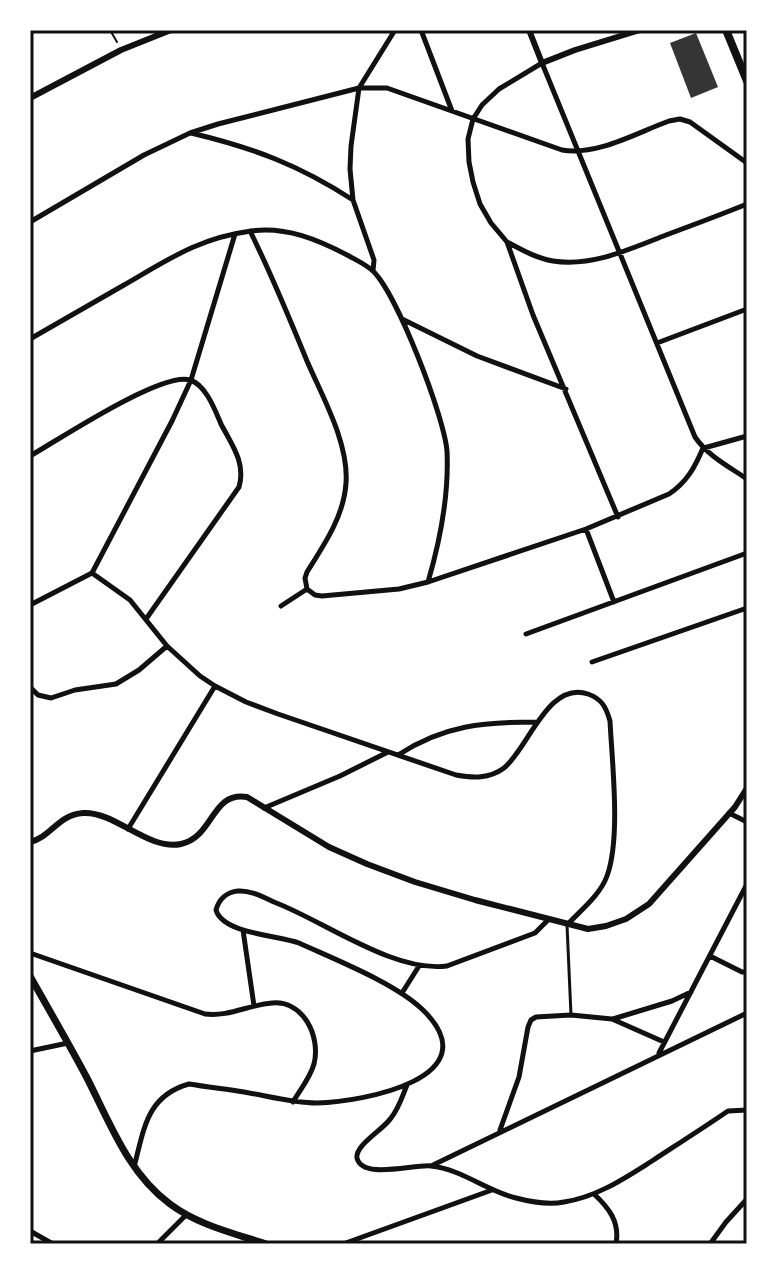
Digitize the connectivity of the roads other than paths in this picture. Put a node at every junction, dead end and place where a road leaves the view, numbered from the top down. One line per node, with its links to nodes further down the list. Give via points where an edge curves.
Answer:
1 (171, 30): 10 (street)
2 (395, 30): 9 (street)
3 (421, 30): 11 (street)
4 (529, 30): 7 (street)
5 (640, 30): 7 (street)
6 (726, 30): 8 (main road)
7 (542, 63): 12 (street, via 499,89); 14 (street)
8 (747, 81)
9 (359, 88): 11 (street, via 387,88); 13 (street); 16 (street, via 351,146)
10 (30, 98)
11 (452, 111): 12 (street)
12 (473, 119): 14 (street); 21 (street, via 468,139 473,182 480,204)
13 (190, 133): 16 (street, via 258,150); 18 (street)
14 (578, 153): 15 (street, via 680,119); 22 (street)
15 (747, 163)
16 (353, 200): 23 (street)
17 (747, 204): 22 (street)
18 (30, 222)
19 (250, 231): 20 (street); 23 (street, via 309,237); 39 (street, via 344,452 341,511 307,572)
20 (235, 234): 26 (street, via 188,248); 28 (street)
21 (507, 242): 22 (street, via 552,261); 29 (street)
22 (620, 253): 27 (street)
23 (373, 271): 25 (street)
24 (747, 309): 27 (street)
25 (401, 319): 29 (street, via 477,356); 38 (street, via 442,424 447,453 441,527)
26 (30, 339)
27 (657, 343): 31 (street)
28 (191, 380): 32 (street, via 177,379 136,395); 37 (street); 44 (street, via 209,399 242,476)
29 (566, 389): 34 (street)
30 (747, 436): 31 (street)
31 (703, 448): 33 (street); 34 (street, via 680,487)
32 (30, 456)
33 (747, 479)
34 (618, 517): 35 (street)
35 (586, 529): 38 (street); 40 (street)
36 (747, 553): 40 (street)
37 (92, 573): 41 (street); 44 (street, via 130,600)
38 (428, 582): 39 (street, via 322,596)
39 (307, 589): 42 (street)
40 (614, 602): 45 (street)
41 (30, 605)
42 (281, 606)
43 (747, 608): 47 (street)
44 (146, 619): 46 (street)
45 (526, 634)
46 (167, 646): 48 (street); 49 (street, via 116,684 51,698)
47 (592, 662)
48 (215, 686): 51 (street); 57 (street)
49 (30, 687)
50 (537, 722): 52 (street, via 463,726); 52 (street, via 504,768 489,776 456,775); 61 (street, via 554,702 581,691 598,698 610,721 614,820 608,875)
51 (387, 753): 52 (street); 54 (street)
52 (397, 756)
53 (747, 788): 55 (street)
54 (264, 808): 57 (street, via 247,797 230,798 203,831 172,845); 60 (street, via 367,864)
55 (729, 813): 56 (street); 61 (street, via 649,904 606,926)
56 (747, 822)
57 (128, 829): 58 (street, via 86,813 61,820)
58 (30, 842)
59 (747, 884): 64 (street)
60 (548, 920): 61 (street); 65 (street, via 535,933 447,966)
61 (567, 925): 72 (lane)
62 (243, 930): 65 (street, via 217,916 218,903 229,893 269,899); 69 (street, via 299,943); 70 (street)
63 (30, 953): 70 (street, via 205,1014)
64 (710, 956): 66 (street); 68 (street)
65 (419, 966): 69 (street)
66 (747, 972)
67 (30, 976): 75 (main road)
68 (691, 992): 73 (street); 74 (street)
69 (402, 993): 78 (street, via 425,1012 444,1051)
70 (254, 1006): 79 (street, via 293,1006 314,1035 314,1063)
71 (747, 1013): 77 (street)
72 (571, 1015): 73 (street); 81 (street, via 531,1020)
73 (612, 1019): 74 (street)
74 (664, 1042): 77 (street)
75 (68, 1043): 76 (street); 83 (main road)
76 (30, 1051)
77 (658, 1055): 81 (street)
78 (407, 1085): 79 (street, via 344,1101); 82 (street, via 386,1125 360,1147 358,1162 372,1170)
79 (293, 1102): 83 (street, via 189,1084 179,1087 156,1103 147,1117)
80 (747, 1110): 85 (street, via 728,1111)
81 (500, 1131): 82 (street)
82 (430, 1166): 84 (street)
83 (134, 1168): 87 (main road)
84 (493, 1189): 85 (street, via 550,1203); 92 (street)
85 (594, 1194): 93 (street, via 614,1218)
86 (747, 1199): 94 (street)
87 (186, 1215): 90 (street); 91 (main road)
88 (30, 1231): 89 (street)
89 (53, 1244)
90 (157, 1244)
91 (266, 1244)
92 (343, 1244)
93 (616, 1244)
94 (710, 1244)

